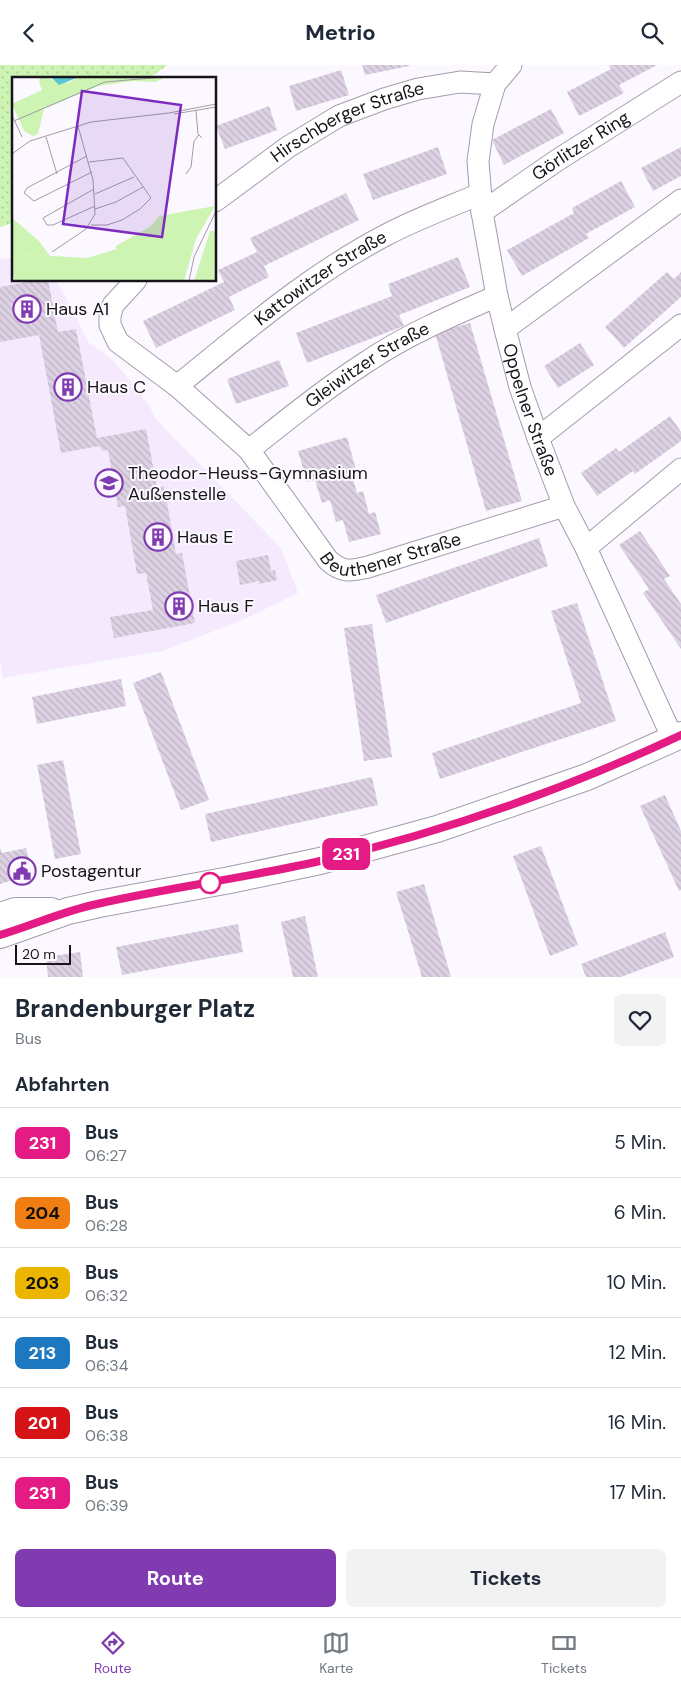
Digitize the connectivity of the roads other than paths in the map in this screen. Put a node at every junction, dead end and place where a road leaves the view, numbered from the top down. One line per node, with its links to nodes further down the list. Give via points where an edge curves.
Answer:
1 (511, 65): 3 (street, Oppelner Straße)
2 (681, 82): 6 (street, Görlitzer Ring, via 559,159)
3 (495, 84): 4 (street, Hirschberger Straße, via 460,82 418,89 339,116 288,147); 6 (street, Oppelner Straße, via 483,125 478,161)
4 (216, 200)
5 (681, 200): 10 (street)
6 (481, 203): 8 (street, Oppelner Straße); 11 (street, Kattowitzer Straße, via 387,235 342,261 301,287)
7 (135, 281): 11 (street, Beuthener Straße, via 113,305 110,325 118,342)
8 (497, 296): 10 (street, Oppelner Straße); 13 (street, Gleiwitzer Straße, via 412,335 368,360)
9 (681, 325): 12 (street)
10 (504, 329): 12 (street, Oppelner Straße)
11 (177, 386): 13 (street, Beuthener Straße)
12 (538, 438): 15 (street, Oppelner Straße)
13 (249, 451): 15 (street, Beuthener Straße, via 328,559 336,567 348,571 385,563)
14 (681, 469): 16 (street)
15 (564, 506): 16 (street, Oppelner Straße)
16 (586, 548): 17 (street, Oppelner Straße)
17 (677, 737): 18 (street, via 587,777 485,814 388,844 320,861)
18 (68, 911): 19 (street, via 15,911); 20 (street)
19 (0, 915)
20 (0, 935)

